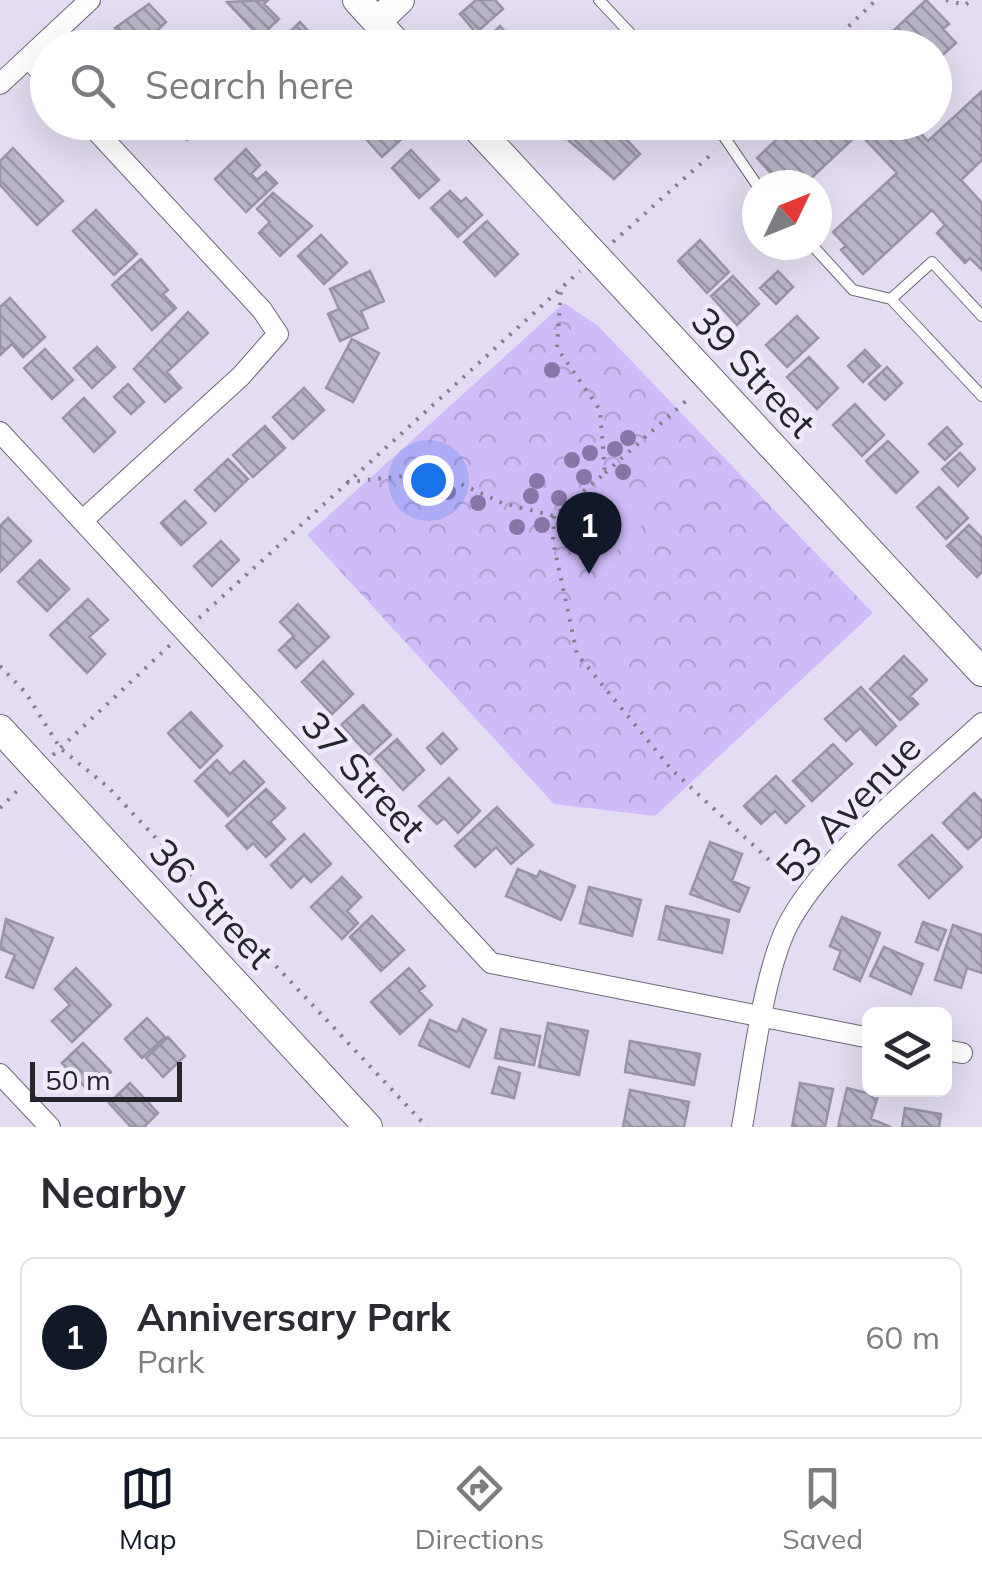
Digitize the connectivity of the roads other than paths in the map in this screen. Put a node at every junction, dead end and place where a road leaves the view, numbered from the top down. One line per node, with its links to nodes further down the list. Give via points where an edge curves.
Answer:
1 (90, 0): 6 (street)
2 (356, 0): 5 (street)
3 (400, 0): 5 (street)
4 (599, 0): 8 (lane)
5 (378, 22): 7 (street)
6 (58, 30)
7 (385, 30)
8 (627, 30)
9 (28, 58): 10 (street)
10 (0, 84)
11 (105, 140): 20 (street, via 278,334)
12 (488, 140): 21 (street, 39 Street)
13 (726, 140): 14 (lane)
14 (747, 170)
15 (826, 260): 16 (lane, via 853,290)
16 (891, 300): 17 (lane, via 932,262); 18 (lane)
17 (982, 316)
18 (982, 396)
19 (0, 432): 20 (street, 37 Street)
20 (83, 520): 24 (street, 37 Street, via 491,963)
21 (982, 672)
22 (982, 722): 24 (street, 53 Avenue, via 814,884 788,922)
23 (0, 730): 28 (street, 36 Street)
24 (762, 1017): 25 (street, 37 Street); 29 (street, 53 Avenue)
25 (862, 1036)
26 (0, 1074): 27 (street)
27 (50, 1127)
28 (368, 1127)
29 (742, 1127)

